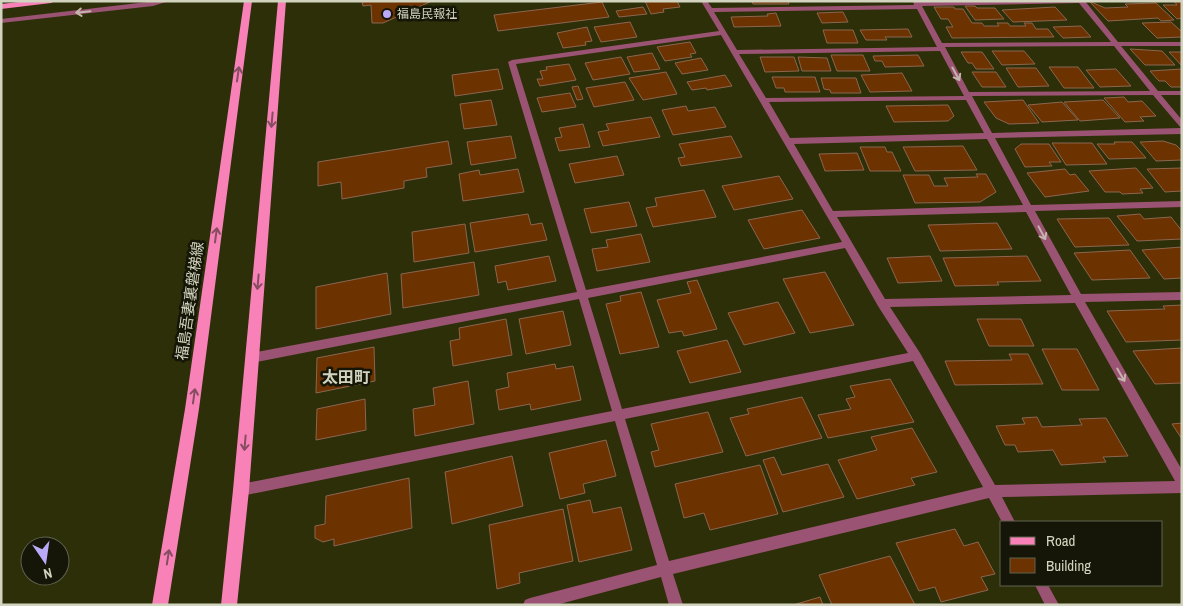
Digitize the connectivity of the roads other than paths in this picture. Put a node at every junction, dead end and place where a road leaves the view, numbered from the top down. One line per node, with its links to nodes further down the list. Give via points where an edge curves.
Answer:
1 (52, 1): 8 (main road)
2 (166, 1): 10 (street, one-way to 10)
3 (248, 1): 42 (main road, 福島吾妻裏磐梯線, one-way to 3, via 192,409)
4 (282, 1): 33 (main road, one-way to 33)
5 (704, 1): 9 (street)
6 (1081, 1): 7 (street); 13 (street)
7 (917, 4): 9 (street); 14 (street)
8 (1, 6)
9 (709, 10): 11 (street)
10 (1, 21)
11 (723, 33): 15 (street); 28 (street, via 512,62)
12 (1182, 44): 13 (street)
13 (1116, 45): 14 (street); 16 (street)
14 (941, 47): 15 (street); 18 (street, one-way to 18)
15 (734, 52): 19 (street)
16 (1156, 94): 17 (street); 18 (street); 20 (street)
17 (1182, 94)
18 (968, 96): 19 (street); 22 (street)
19 (763, 100): 23 (street)
20 (1182, 126)
21 (1182, 131): 22 (street)
22 (990, 136): 23 (street); 25 (street)
23 (788, 141): 26 (street)
24 (1182, 204): 25 (street)
25 (1030, 210): 26 (street); 30 (street, one-way to 30)
26 (831, 214): 27 (street)
27 (848, 244): 28 (street); 31 (street)
28 (583, 294): 33 (street); 34 (street)
29 (1182, 296): 30 (street)
30 (1078, 299): 31 (street); 35 (street, one-way to 35)
31 (882, 303): 32 (street)
32 (916, 356): 34 (street); 38 (street)
33 (252, 358): 37 (main road, one-way to 37)
34 (619, 416): 37 (street); 40 (street)
35 (1182, 482)
36 (1182, 487): 38 (street)
37 (241, 490): 43 (main road)
38 (992, 491): 39 (street); 40 (street)
39 (1007, 521)
40 (666, 569): 44 (street); 45 (street)
41 (1042, 586): 46 (street)
42 (160, 605)
43 (229, 605)
44 (530, 605)
45 (676, 605)
46 (1052, 605)

